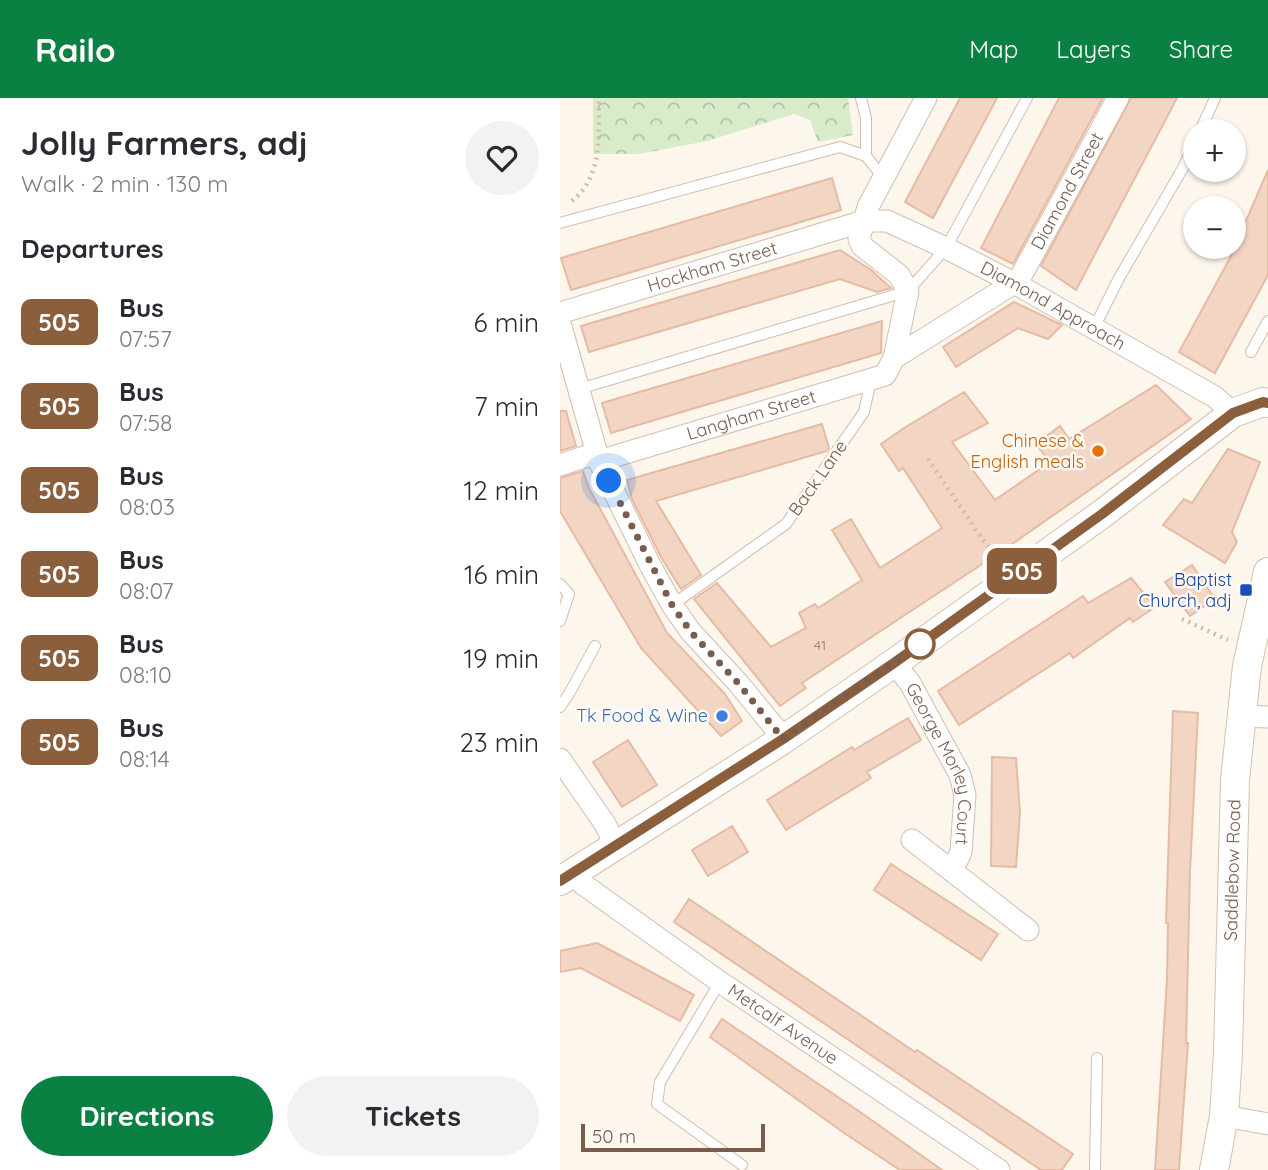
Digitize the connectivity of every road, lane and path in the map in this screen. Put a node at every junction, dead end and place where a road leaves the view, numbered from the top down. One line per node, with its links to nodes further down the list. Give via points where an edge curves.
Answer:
1 (599, 98): 11 (path, via 598,160 582,192)
2 (861, 98): 8 (lane)
3 (926, 98): 10 (street)
4 (1027, 98): 14 (lane)
5 (1118, 98): 15 (street, Diamond Street)
6 (1215, 98): 7 (lane)
7 (1205, 119)
8 (866, 156): 10 (lane); 13 (lane, via 840,147)
9 (1183, 170): 20 (lane)
10 (884, 179): 12 (street)
11 (567, 204)
12 (864, 221): 14 (street, Diamond Approach, via 887,221); 16 (street, via 859,239 862,246 900,275); 17 (street, Hockham Street)
13 (560, 223)
14 (946, 248): 15 (street, Diamond Approach); 16 (lane)
15 (1014, 283): 20 (street, Diamond Approach); 22 (street, Langham Street)
16 (908, 291): 22 (street); 24 (lane)
17 (560, 313)
18 (1268, 321): 21 (lane)
19 (560, 323): 24 (street)
20 (1094, 328): 26 (street, Diamond Approach, via 1215,397)
21 (1251, 352)
22 (894, 358): 23 (street, Langham Street, via 885,375)
23 (871, 380): 27 (street, Langham Street); 33 (lane, Back Lane, via 864,412 786,524)
24 (579, 389): 27 (street)
25 (1268, 403): 26 (street)
26 (1233, 413): 38 (street, via 1102,514)
27 (598, 457): 29 (street, Langham Street); 33 (street)
28 (928, 459): 30 (path)
29 (560, 465)
30 (999, 562)
31 (1268, 572): 40 (street, Saddlebow Road, via 1247,666)
32 (560, 584): 35 (lane, via 569,594)
33 (672, 605): 41 (street)
34 (1182, 619): 36 (path)
35 (560, 621)
36 (1238, 645)
37 (595, 646): 39 (lane)
38 (894, 663): 41 (street); 45 (street, George Morley Court, via 910,683 960,775 965,795 961,852)
39 (560, 707)
40 (1254, 717): 50 (street, Saddlebow Road, via 1233,807)
41 (783, 739): 44 (street)
42 (560, 759): 44 (street)
43 (912, 840): 45 (street, George Morley Court)
44 (616, 846): 46 (street)
45 (952, 872): 47 (street, George Morley Court)
46 (566, 877): 48 (street, Metcalf Avenue)
47 (1028, 930)
48 (720, 982): 52 (lane, via 660,1082 657,1104); 53 (street, Metcalf Avenue)
49 (1097, 1058): 54 (lane)
50 (1223, 1116): 51 (street); 55 (street, Saddlebow Road)
51 (1268, 1124)
52 (742, 1165)
53 (999, 1170)
54 (1094, 1170)
55 (1214, 1170)

